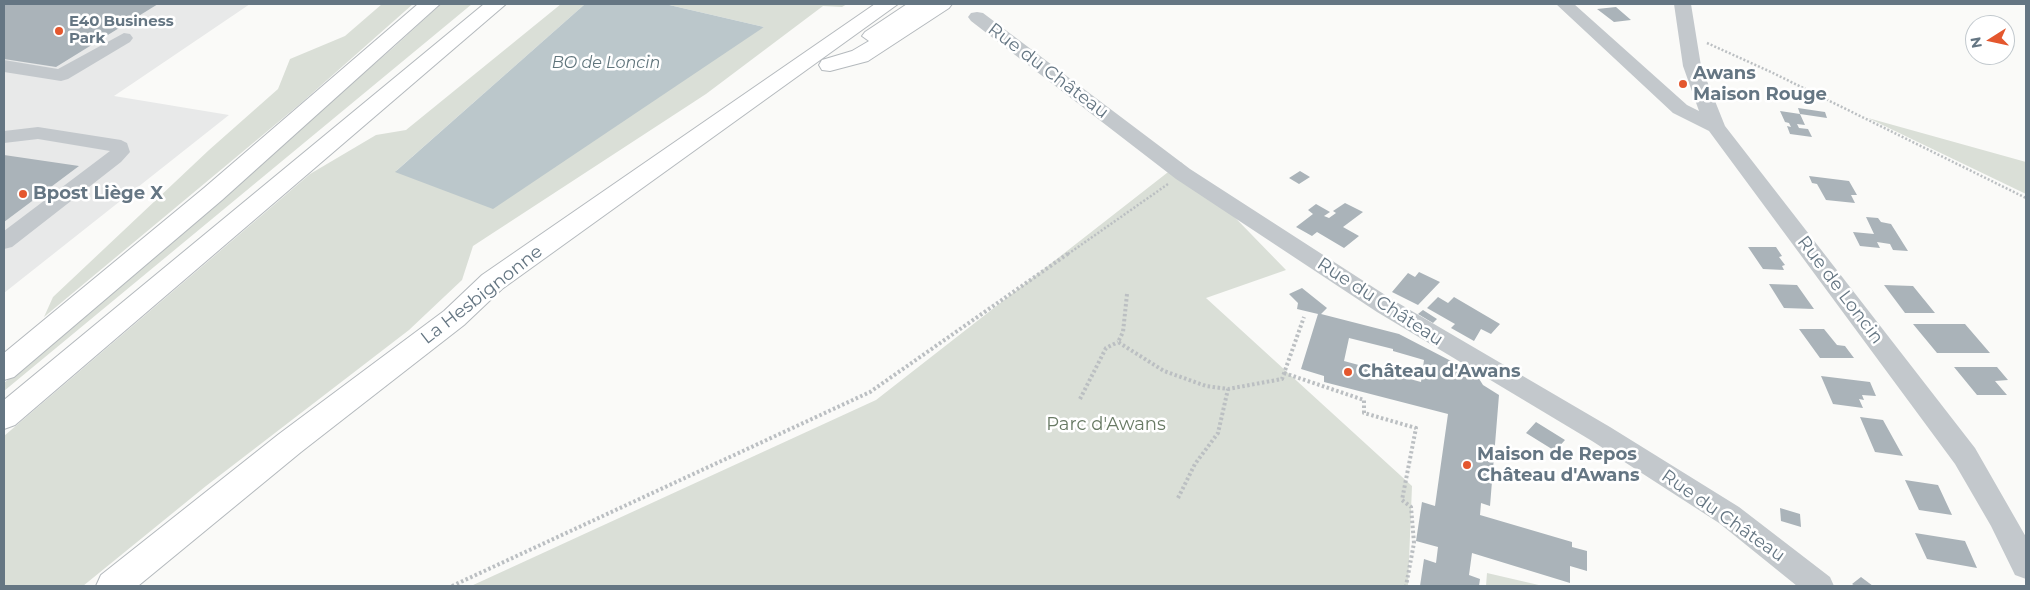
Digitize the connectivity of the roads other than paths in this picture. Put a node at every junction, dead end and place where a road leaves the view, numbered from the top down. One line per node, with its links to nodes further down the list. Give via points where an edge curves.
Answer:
1 (430, 4): 18 (highway, via 213,194)
2 (496, 4): 19 (highway)
3 (888, 4): 17 (highway, La Hesbignonne, via 500,276)
4 (920, 4): 10 (highway)
5 (942, 4): 10 (highway, via 860,56)
6 (1564, 4): 13 (street, via 1680,109)
7 (1683, 4): 13 (street, Rue de Loncin, via 1698,85)
8 (977, 17): 22 (street, Rue du Château, via 1183,174 1385,306 1601,434 1721,510)
9 (124, 38): 11 (street, via 61,75)
10 (830, 64): 17 (highway, via 510,287)
11 (4, 66)
12 (4, 122): 14 (street, via 30,126)
13 (1716, 127): 20 (street, Rue de Loncin, via 1964,456 1993,502)
14 (38, 134): 15 (street); 16 (street, via 114,144 120,147 120,152)
15 (4, 137)
16 (4, 242)
17 (454, 318): 21 (highway, La Hesbignonne, via 282,449)
18 (4, 369)
19 (4, 417)
20 (2026, 566)
21 (113, 586)
22 (1819, 586)

